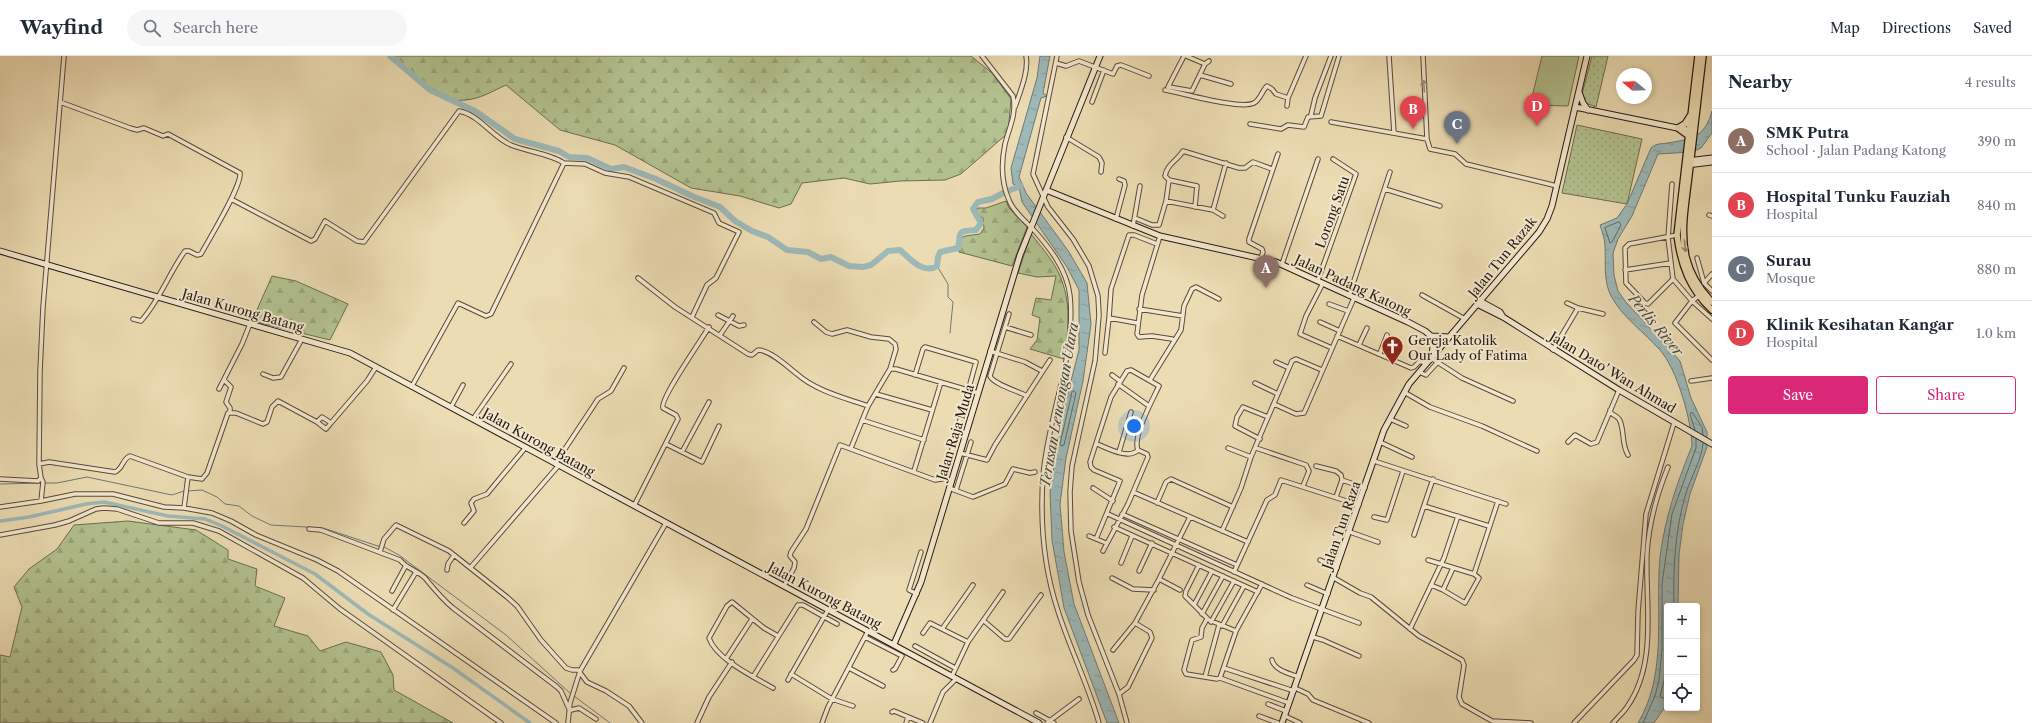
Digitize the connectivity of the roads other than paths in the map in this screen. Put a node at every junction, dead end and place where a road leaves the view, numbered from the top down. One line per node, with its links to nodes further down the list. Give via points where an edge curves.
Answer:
1 (64, 56): 28 (street)
2 (982, 56): 32 (street, via 1013,96)
3 (1026, 56): 32 (street, via 1023,82)
4 (1057, 56): 16 (street)
5 (1100, 56): 18 (street, Jalan Raja Muda)
6 (1185, 56): 17 (street); 23 (street)
7 (1306, 56): 27 (street)
8 (1331, 56): 35 (street)
9 (1339, 56): 35 (street, via 1322,115)
10 (1389, 56): 40 (street)
11 (1423, 56): 43 (street, one-way to 11)
12 (1587, 56): 26 (street, Jalan Tun Razak)
13 (1698, 56): 34 (main road)
14 (1703, 56): 41 (main road)
15 (1210, 61): 17 (street)
16 (1056, 63): 18 (street, via 1066,66 1079,61); 61 (street, via 1032,170)
17 (1205, 64): 20 (street)
18 (1095, 67): 19 (street); 24 (street, Jalan Raja Muda)
19 (1104, 70): 21 (street, via 1113,74 1117,66 1121,65); 25 (street)
20 (1200, 75): 22 (street); 23 (street, via 1192,91)
21 (1149, 76)
22 (1231, 84)
23 (1169, 87): 27 (street, via 1165,90 1240,104 1256,102 1267,86 1276,94)
24 (1086, 88): 25 (street); 42 (street, Jalan Raja Muda)
25 (1095, 92): 29 (street)
26 (1579, 92): 31 (street, Jalan Tun Razak); 33 (street)
27 (1288, 98): 30 (street)
28 (60, 102): 62 (street, via 130,128 144,128 163,136 168,134 240,173); 81 (street)
29 (1092, 102)
30 (1287, 106)
31 (1575, 107): 33 (street); 38 (street, Jalan Tun Razak)
32 (1015, 108): 70 (street, via 1002,176 1008,200)
33 (1589, 110): 38 (street, via 1579,113); 39 (street)
34 (1691, 114): 39 (main road, via 1685,124); 41 (main road)
35 (1311, 115): 37 (street, via 1304,127 1289,125 1281,129)
36 (1331, 122): 40 (street)
37 (1250, 124)
38 (1571, 124): 59 (street, Jalan Tun Razak)
39 (1678, 128): 41 (main road)
40 (1394, 133): 43 (street)
41 (1691, 134): 48 (main road)
42 (1066, 137): 53 (street, via 1099,157 1102,163); 61 (street, Jalan Raja Muda)
43 (1427, 139): 59 (street, via 1430,149 1455,154 1466,164)
44 (1278, 154): 52 (street)
45 (1712, 158): 48 (street)
46 (1318, 159): 80 (street)
47 (1333, 159): 86 (street, Lorong Satu, via 1356,174)
48 (1688, 160): 49 (street); 72 (main road); 89 (main road, one-way to 89, via 1684,211 1685,247 1692,272)
49 (1712, 162)
50 (564, 163): 62 (street, via 554,157 511,144 475,118 459,111 364,242 356,241 325,221 315,239 311,241); 109 (street, via 585,164 605,174 629,177 714,213 719,223 739,232 716,278 707,286); 165 (street, via 491,314 486,316 458,303)
51 (1226, 163): 52 (street, via 1244,169 1253,162); 56 (street, via 1183,151 1166,170 1165,176); 66 (street)
52 (1272, 170): 77 (street, via 1249,240 1262,249)
53 (1101, 172)
54 (1390, 172): 60 (street)
55 (1119, 179): 69 (street, via 1124,181 1124,185)
56 (1169, 180): 63 (street); 65 (street, via 1196,185 1198,190)
57 (1672, 184): 74 (street)
58 (1140, 186): 68 (street)
59 (1557, 186): 96 (street, Jalan Tun Razak, via 1551,210 1544,224)
60 (1385, 189): 64 (street); 92 (street)
61 (1044, 192): 69 (street, Jalan Padang Katong); 70 (street, Jalan Raja Muda); 355 (street, via 1048,207 1073,239 1089,266 1098,296 1095,361 1072,466 1071,531 1074,559 1088,615)
62 (230, 199): 93 (street, via 201,254 197,256 189,250 185,251)
63 (1166, 202): 65 (street); 68 (street, via 1158,226)
64 (1440, 206)
65 (1195, 207): 66 (street)
66 (1214, 210): 67 (street)
67 (1223, 216)
68 (1135, 218): 71 (street)
69 (1116, 219): 71 (street, Jalan Padang Katong)
70 (1031, 226): 136 (street, Jalan Raja Muda); 381 (street, via 1063,271 1069,287 1071,308 1070,345 1045,458 1044,541 1057,609 1085,679)
71 (1133, 226): 73 (street, Jalan Padang Katong)
72 (1677, 235): 74 (street); 91 (main road, via 1681,261)
73 (1160, 236): 75 (street); 77 (street, Jalan Padang Katong)
74 (1668, 238): 79 (street); 82 (street, via 1627,245)
75 (1157, 244): 101 (street); 110 (street, via 1129,235 1111,289)
76 (0, 251): 81 (street, Jalan Kurong Batang)
77 (1261, 258): 80 (street, Jalan Padang Katong)
78 (1696, 258): 87 (street)
79 (1671, 263): 82 (street); 85 (street)
80 (1282, 264): 86 (street, Jalan Padang Katong)
81 (47, 265): 93 (street, Jalan Kurong Batang); 215 (street, via 40,371)
82 (1625, 270): 85 (street, via 1626,283 1646,303)
83 (1712, 274): 87 (street)
84 (638, 278): 109 (street, via 674,307)
85 (1673, 279): 95 (street)
86 (1321, 282): 92 (street, Jalan Padang Katong); 134 (street, Lorong Satu, via 1300,334)
87 (1704, 283): 88 (street)
88 (1712, 291)
89 (1704, 293): 91 (street); 97 (main road)
90 (1422, 295): 112 (street)
91 (1698, 296): 95 (street); 102 (main road)
92 (1352, 297): 103 (street); 128 (street, Jalan Padang Katong, via 1408,322)
93 (158, 298): 111 (street, via 142,320); 118 (street, Jalan Kurong Batang)
94 (1219, 299): 108 (street, via 1193,288 1186,300)
95 (1692, 301): 113 (street); 142 (street, via 1675,324)
96 (1479, 302): 112 (street, Jalan Tun Razak); 135 (street, Jalan Dato' Wan Ahmad, via 1500,312 1503,317)
97 (1712, 302)
98 (1567, 303): 100 (street)
99 (1329, 304): 103 (street)
100 (1578, 308): 105 (street); 135 (street)
101 (1138, 309): 108 (street); 117 (street)
102 (1712, 310)
103 (1348, 311): 123 (street)
104 (1009, 314): 121 (street)
105 (1603, 314)
106 (718, 315): 114 (street)
107 (733, 316): 114 (street)
108 (1183, 316): 159 (street, via 1179,336)
109 (692, 317): 120 (street)
110 (1109, 318): 117 (street); 138 (street)
111 (133, 319)
112 (1465, 319): 129 (street, Jalan Tun Razak)
113 (1712, 319)
114 (729, 321): 119 (street, via 739,326); 124 (street)
115 (814, 322): 150 (street, via 832,334 847,330 889,339 895,344 896,349)
116 (1320, 322): 123 (street)
117 (1137, 323): 131 (street, via 1137,336 1140,338 1152,336)
118 (250, 324): 130 (street, Jalan Kurong Batang); 158 (street)
119 (744, 325)
120 (709, 327): 124 (street); 198 (street, via 662,402 663,408 676,415 678,419)
121 (1005, 327): 125 (street); 137 (street)
122 (1367, 328): 132 (street)
123 (1340, 331): 127 (street)
124 (720, 335): 177 (street, via 748,354 763,351 789,365 798,375 814,385)
125 (1032, 335)
126 (1387, 335): 139 (street)
127 (1337, 336): 132 (street); 134 (street)
128 (1432, 336): 129 (street); 133 (street, Jalan Padang Katong); 140 (street)
129 (1449, 337): 133 (street, Jalan Tun Razak)
130 (302, 339): 147 (street, Jalan Kurong Batang, via 346,352); 154 (street, via 281,377 273,378)
131 (1172, 339)
132 (1360, 345): 139 (street)
133 (1442, 345): 140 (street, Jalan Tun Raza)
134 (1332, 348): 151 (street)
135 (1553, 350): 167 (street, Jalan Dato' Wan Ahmad)
136 (990, 351): 137 (street); 170 (street, Jalan Raja Muda)
137 (997, 353): 152 (street, via 1029,363); 173 (street, via 991,374 992,380)
138 (1105, 353)
139 (1380, 353): 146 (street, via 1413,368 1420,361)
140 (1431, 358): 144 (street); 146 (street, Jalan Tun Raza)
141 (1050, 360): 152 (street)
142 (1712, 360)
143 (1276, 362): 149 (street)
144 (1437, 363): 153 (street, via 1426,375); 174 (street, via 1462,378)
145 (511, 364): 185 (street)
146 (1426, 364): 153 (street, Jalan Tun Raza)
147 (376, 367): 165 (street, Jalan Kurong Batang); 189 (street, via 367,382)
148 (624, 368): 216 (street, via 612,391 598,398)
149 (1289, 368): 151 (street, via 1295,359); 172 (street)
150 (890, 369): 155 (street); 171 (street)
151 (1322, 370): 176 (street, via 1302,414 1296,414)
152 (1042, 371): 173 (street)
153 (1419, 372): 169 (street, Jalan Tun Raza)
154 (263, 374)
155 (915, 375): 161 (street); 168 (street, via 925,347 974,360 976,363)
156 (1112, 375): 162 (street)
157 (1712, 378): 160 (street)
158 (224, 380): 166 (street); 182 (street, via 232,387 226,402)
159 (1150, 380): 162 (street, via 1130,370); 178 (street, via 1159,386)
160 (1691, 381)
161 (941, 382): 168 (street); 180 (street)
162 (1119, 382): 178 (street); 199 (street, via 1110,397)
163 (1255, 383): 172 (street)
164 (462, 385): 179 (street)
165 (412, 386): 179 (street, Jalan Kurong Batang)
166 (219, 389)
167 (1620, 390): 181 (street); 190 (street, Jalan Dato' Wan Ahmad)
168 (969, 391): 170 (street); 219 (street, via 945,475 942,479 935,480)
169 (1404, 392): 186 (street, Jalan Tun Raza); 205 (street, via 1430,407)
170 (978, 393): 209 (street, Jalan Raja Muda)
171 (876, 394): 177 (street); 180 (street)
172 (1278, 394): 176 (street)
173 (1027, 396): 210 (street, via 987,460)
174 (1513, 401)
175 (709, 402): 207 (street)
176 (1274, 404): 184 (street)
177 (868, 406): 187 (street)
178 (1149, 406): 206 (street, via 1137,444)
179 (450, 407): 185 (street, Jalan Kurong Batang)
180 (932, 410): 194 (street)
181 (1610, 410): 197 (street, via 1597,442 1591,444 1575,435); 211 (street, via 1610,413 1620,421 1623,443)
182 (230, 412): 188 (street, via 263,424 267,422 272,406 278,401); 222 (street, via 225,418 205,478 202,480)
183 (1131, 412): 208 (street)
184 (1268, 417): 193 (street); 193 (street, via 1244,407 1234,423 1235,426)
185 (473, 419): 201 (street, Jalan Kurong Batang)
186 (1390, 419): 192 (street); 196 (street, Jalan Tun Raza)
187 (862, 420): 194 (street); 202 (street)
188 (317, 422): 189 (street, via 321,417); 189 (street, via 326,429)
189 (331, 423)
190 (1674, 423): 200 (street, Jalan Dato' Wan Ahmad); 388 (street, via 1646,514 1636,657)
191 (719, 426): 207 (street, via 702,462)
192 (1406, 426)
193 (1260, 439): 204 (street)
194 (924, 440): 219 (street)
195 (971, 442): 210 (street)
196 (1380, 442): 213 (street); 214 (street, Jalan Tun Raza)
197 (1568, 442)
198 (666, 444): 207 (street); 240 (street)
199 (1097, 444): 208 (street); 235 (street, via 1090,465 1094,470 1120,481)
200 (1712, 444)
201 (526, 447): 216 (street, Jalan Kurong Batang); 251 (street, via 487,494 474,499 471,503 474,510)
202 (851, 448): 219 (street); 299 (street, via 842,444 838,446 806,529 791,552 790,556 795,562 794,568)
203 (1228, 448): 212 (street)
204 (1256, 448): 212 (street); 227 (street, via 1306,465 1309,471)
205 (1537, 450)
206 (1139, 451): 208 (street); 232 (street, via 1148,457)
207 (682, 452)
208 (1119, 452)
209 (960, 453): 210 (street); 228 (street, Jalan Raja Muda)
210 (967, 455): 231 (street)
211 (1628, 455)
212 (1251, 457): 243 (street)
213 (1412, 457)
214 (1374, 461): 220 (street); 230 (street, Jalan Tun Raza)
215 (39, 464): 222 (street, via 60,463 115,472 120,469 125,459 133,456); 225 (street)
216 (557, 465): 240 (street, Jalan Kurong Batang); 281 (street)
217 (1316, 466): 226 (street, via 1340,473)
218 (1668, 467): 389 (street, via 1653,511 1649,536 1646,659 1631,701)
219 (914, 471)
220 (1403, 471): 224 (street); 249 (street, via 1387,520)
221 (1035, 472): 231 (street, via 1013,469 1005,484 973,497)
222 (188, 477): 244 (street)
223 (0, 479): 225 (street, via 37,482)
224 (1433, 479): 236 (street); 241 (street)
225 (42, 480): 234 (street)
226 (1342, 480): 230 (street); 233 (street)
227 (1303, 486): 233 (street); 264 (street, via 1280,480 1275,495 1267,500)
228 (949, 488): 231 (street); 307 (street, Jalan Raja Muda)
229 (1093, 488): 235 (street)
230 (1365, 488): 239 (street, Jalan Tun Raza)
231 (956, 490)
232 (1133, 492): 237 (street); 246 (street)
233 (1336, 497): 239 (street)
234 (41, 501): 242 (street); 244 (street, via 75,494 102,494 120,495 164,507)
235 (1113, 501): 245 (street)
236 (1498, 501): 238 (street); 253 (street)
237 (1157, 504): 243 (street, via 1166,482 1171,479); 248 (street)
238 (1506, 504)
239 (1359, 505): 257 (street, Jalan Tun Raza)
240 (634, 506): 252 (street, Jalan Kurong Batang)
241 (1424, 506): 247 (street); 259 (street)
242 (0, 507)
243 (1233, 507): 256 (street)
244 (184, 508): 311 (street, via 223,517 256,535 317,560)
245 (1108, 514): 250 (street); 262 (street)
246 (1122, 514): 250 (street); 263 (street)
247 (1458, 516): 253 (street); 277 (street)
248 (1190, 517): 256 (street); 263 (street)
249 (1374, 517)
250 (1119, 519): 254 (street); 268 (street)
251 (464, 523)
252 (666, 523): 299 (street, Jalan Kurong Batang); 344 (street)
253 (1489, 526): 289 (street)
254 (1114, 527): 261 (street); 266 (street)
255 (309, 529): 269 (street, via 321,530)
256 (1222, 531): 264 (street)
257 (1350, 532): 265 (street); 283 (street, Jalan Tun Raza)
258 (0, 535): 371 (street, via 55,525 104,508 117,509 159,523 194,523 219,531 303,578 340,609)
259 (1414, 535)
260 (1089, 536): 262 (street)
261 (1132, 536): 267 (street); 276 (street)
262 (1096, 539): 266 (street)
263 (1180, 539): 268 (street); 279 (street)
264 (1248, 542): 279 (street)
265 (1378, 542)
266 (1106, 543): 270 (street)
267 (1152, 543): 272 (street); 285 (street)
268 (1176, 546): 272 (street); 288 (street)
269 (380, 550): 273 (street, via 396,525); 280 (street, via 400,560)
270 (1103, 551)
271 (921, 552): 307 (street, via 909,590)
272 (1172, 552): 278 (street); 293 (street)
273 (454, 555): 281 (street); 284 (street)
274 (1320, 560): 283 (street)
275 (1428, 560): 277 (street)
276 (1121, 563)
277 (1440, 564): 282 (street); 298 (street)
278 (1199, 565): 286 (street); 310 (street, via 1185,595)
279 (1237, 565): 288 (street)
280 (405, 567): 287 (street); 304 (street)
281 (471, 567): 344 (street, via 514,602 541,640 566,668)
282 (1453, 568): 289 (street); 303 (street)
283 (1337, 569): 292 (street, Jalan Tun Raza)
284 (447, 570)
285 (1139, 571)
286 (1212, 571): 290 (street); 310 (street)
287 (416, 572): 311 (street); 361 (street, via 453,608 557,687)
288 (1234, 572): 295 (street)
289 (1474, 574): 303 (street, via 1479,580 1465,603)
290 (1223, 576): 294 (street); 314 (street)
291 (1112, 578): 301 (street, via 1133,589)
292 (1334, 578): 309 (street, Jalan Tun Raza); 325 (street, via 1371,597)
293 (1159, 579): 301 (street); 302 (street)
294 (1234, 581): 300 (street); 319 (street)
295 (1262, 584): 306 (street); 313 (street)
296 (973, 585): 324 (street)
297 (1307, 585): 309 (street)
298 (1431, 585): 303 (street); 325 (street)
299 (784, 586): 312 (street, Jalan Kurong Batang)
300 (1244, 586): 306 (street); 323 (street)
301 (1154, 590): 320 (street)
302 (1180, 590)
303 (1443, 590)
304 (392, 591)
305 (1003, 592): 318 (street)
306 (1258, 592): 327 (street)
307 (917, 594): 333 (street, Jalan Raja Muda)
308 (1041, 594): 318 (street, via 1009,639 1004,639)
309 (1328, 594): 313 (street, Jalan Tun Raza)
310 (1194, 605): 314 (street)
311 (393, 610): 372 (street)
312 (828, 610): 315 (street); 326 (street, Jalan Kurong Batang)
313 (1322, 611): 321 (street); 331 (street, Jalan Tun Raza)
314 (1202, 614): 317 (street)
315 (825, 617): 322 (street); 329 (street, via 800,604); 345 (street)
316 (752, 619): 329 (street); 337 (street); 337 (street, via 734,602 727,606 709,638)
317 (1207, 619): 319 (street); 348 (street, via 1201,637 1192,640 1184,670 1187,675)
318 (984, 621): 332 (street)
319 (1212, 622): 323 (street)
320 (1135, 623): 335 (street); 355 (street, via 1150,632 1152,638 1128,686)
321 (1359, 623)
322 (837, 624)
323 (1220, 626): 327 (street); 348 (street)
324 (942, 629): 328 (street, via 930,623); 332 (street)
325 (1410, 629): 370 (street, via 1462,660 1464,665 1460,702)
326 (868, 631): 330 (street); 333 (street, Jalan Kurong Batang)
327 (1236, 631): 342 (street)
328 (923, 633)
329 (778, 636): 346 (street)
330 (865, 637): 340 (street); 343 (street, via 902,656)
331 (1313, 638): 336 (street); 349 (street, Jalan Tun Raza)
332 (968, 642): 341 (street)
333 (894, 644): 347 (street, Jalan Kurong Batang)
334 (915, 646): 341 (street)
335 (1114, 650)
336 (1359, 656)
337 (726, 659): 339 (street)
338 (1272, 660): 349 (street, via 1274,665)
339 (732, 662): 346 (street); 375 (street, via 709,697)
340 (849, 668): 352 (street); 356 (street)
341 (956, 668): 347 (street)
342 (1224, 668): 350 (street); 354 (street)
343 (893, 670)
344 (580, 671): 361 (street); 374 (street, via 587,682 629,706)
345 (792, 674): 351 (street); 356 (street)
346 (753, 677): 353 (street)
347 (954, 677): 368 (street, Jalan Kurong Batang); 379 (street, via 943,692)
348 (1205, 677): 350 (street)
349 (1299, 677): 354 (street, Jalan Tun Raza)
350 (1220, 678): 358 (street)
351 (788, 680)
352 (883, 686)
353 (773, 688)
354 (1294, 690): 358 (street, Jalan Tun Raza); 386 (street)
355 (1119, 694): 382 (street)
356 (832, 698): 360 (street); 376 (street)
357 (1079, 699): 369 (street)
358 (1289, 703): 364 (street, Jalan Tun Raza)
359 (1268, 704): 364 (street)
360 (853, 706)
361 (568, 709): 367 (street, via 579,708); 373 (street)
362 (892, 712): 366 (street)
363 (1036, 713): 369 (street)
364 (1286, 713): 384 (street, Jalan Tun Raza); 385 (street)
365 (1259, 716): 383 (street)
366 (908, 717): 377 (street); 378 (street)
367 (596, 719)
368 (1030, 721): 380 (street, Jalan Kurong Batang)
369 (1050, 722)
370 (1487, 722): 387 (street)
371 (501, 723)
372 (556, 723)
373 (568, 723)
374 (642, 723)
375 (697, 723)
376 (822, 723)
377 (906, 723)
378 (923, 723)
379 (930, 723)
380 (1039, 723)
381 (1099, 723)
382 (1127, 723)
383 (1278, 723)
384 (1282, 723)
385 (1300, 723)
386 (1370, 723)
387 (1531, 723)
388 (1574, 723)
389 (1613, 723)

